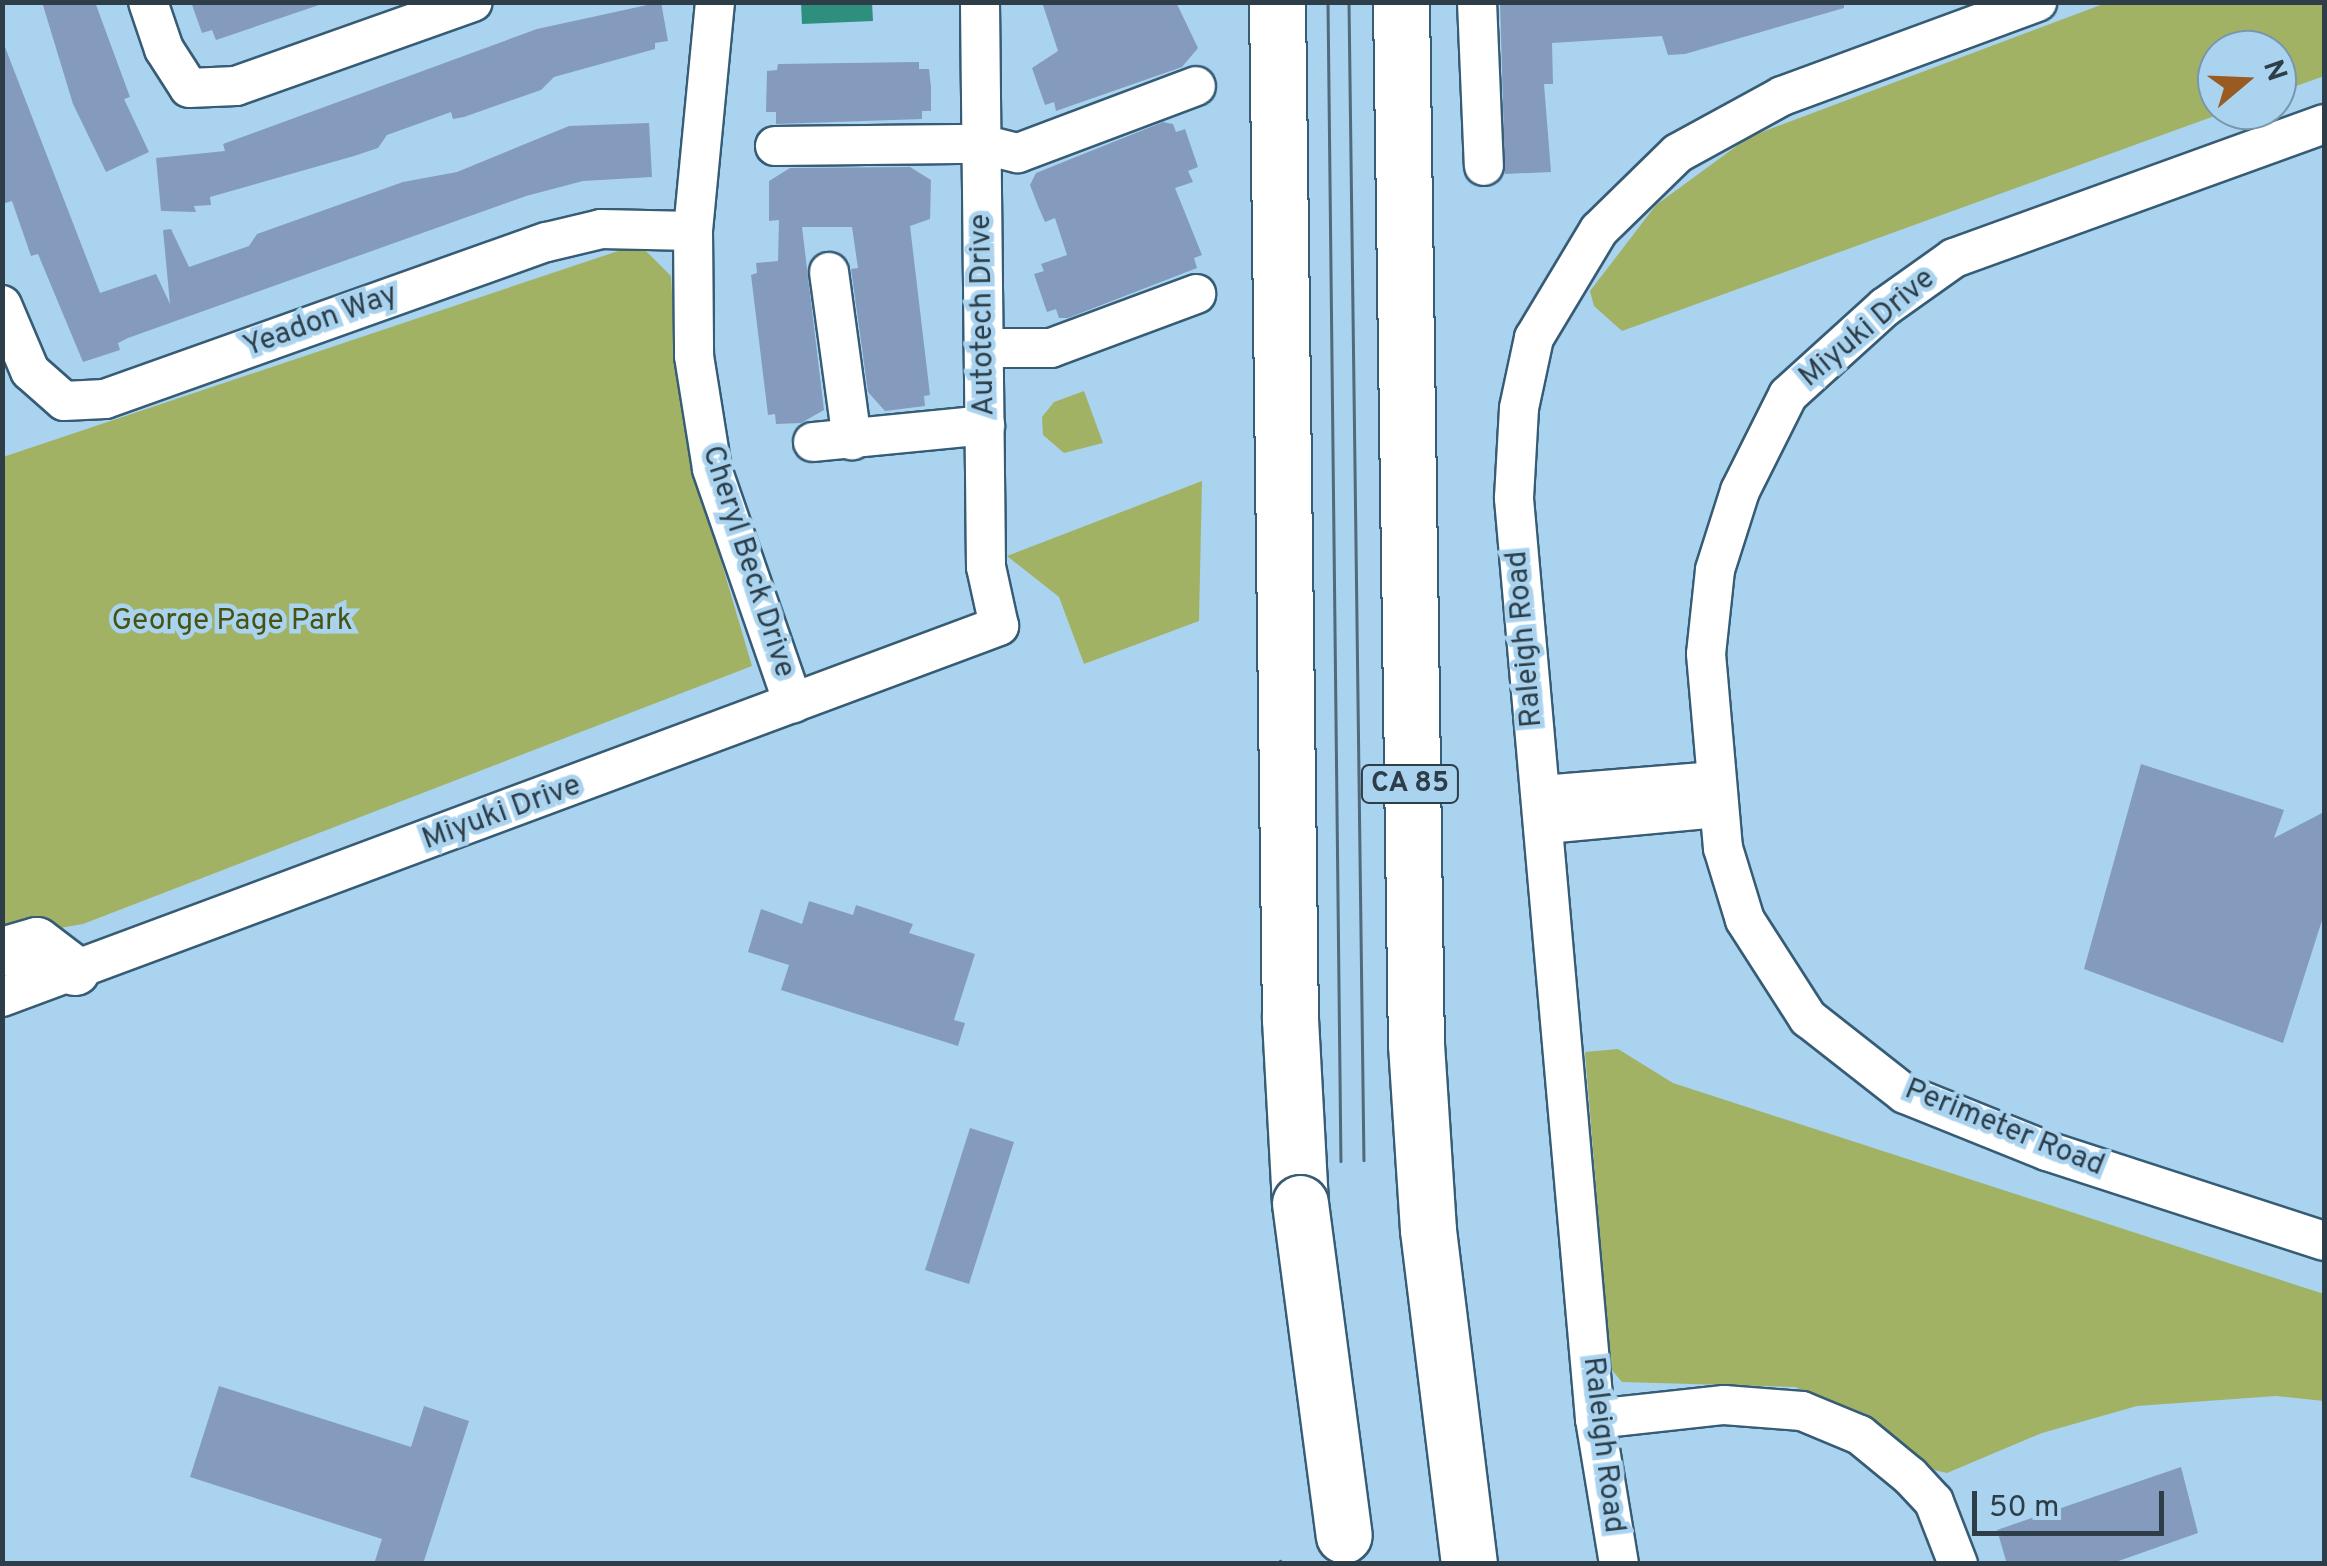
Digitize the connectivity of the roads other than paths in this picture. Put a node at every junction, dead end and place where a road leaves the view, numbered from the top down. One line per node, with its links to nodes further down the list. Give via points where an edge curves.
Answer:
1 (148, 2): 2 (street, via 164,49 189,88 236,86)
2 (474, 2)
3 (715, 2): 15 (street, Cheryl Beck Drive)
4 (980, 2): 12 (street, Autotech Drive)
5 (1277, 2): 32 (highway, bridge, via 1290,1019 1300,1203)
6 (1401, 2): 33 (highway, CA 85, via 1416,1044 1432,1269)
7 (1477, 2): 14 (street)
8 (2037, 2): 9 (street, Raleigh Road)
9 (1967, 14): 26 (street, Raleigh Road, via 1782,96 1678,154 1599,230 1534,338 1518,408 1514,498)
10 (1196, 86): 12 (street, via 1018,153)
11 (2324, 124): 25 (street, Miyuki Drive, via 1954,258 1885,307 1788,396 1740,491 1714,570 1706,654)
12 (981, 144): 13 (street); 19 (street, Autotech Drive)
13 (775, 146)
14 (1484, 166)
15 (693, 231): 18 (street, Yeadon Way, via 602,229 548,242 105,399 64,401 30,371); 24 (street, Cheryl Beck Drive, via 694,356 712,469)
16 (829, 272): 21 (street)
17 (1196, 294): 19 (street, via 1051,348)
18 (2, 305)
19 (985, 348): 20 (street, Autotech Drive)
20 (985, 424): 21 (street); 23 (street, Autotech Drive, via 986,567)
21 (852, 440): 22 (street)
22 (813, 442)
23 (999, 626): 24 (street, Miyuki Drive)
24 (793, 703): 28 (street, Miyuki Drive)
25 (1716, 795): 26 (street); 30 (street, Perimeter Road, via 1745,920 1808,1018 1905,1094 2047,1151)
26 (1544, 810): 31 (street, Raleigh Road)
27 (2, 952): 28 (main road, via 37,942)
28 (75, 971): 29 (street, Miyuki Drive)
29 (2, 997)
30 (2324, 1241)
31 (1596, 1419): 34 (street, Raleigh Road); 35 (street, via 1724,1405 1802,1412 1845,1429 1934,1502)
32 (1347, 1549)
33 (1468, 1564)
34 (1619, 1564)
35 (1958, 1564)

